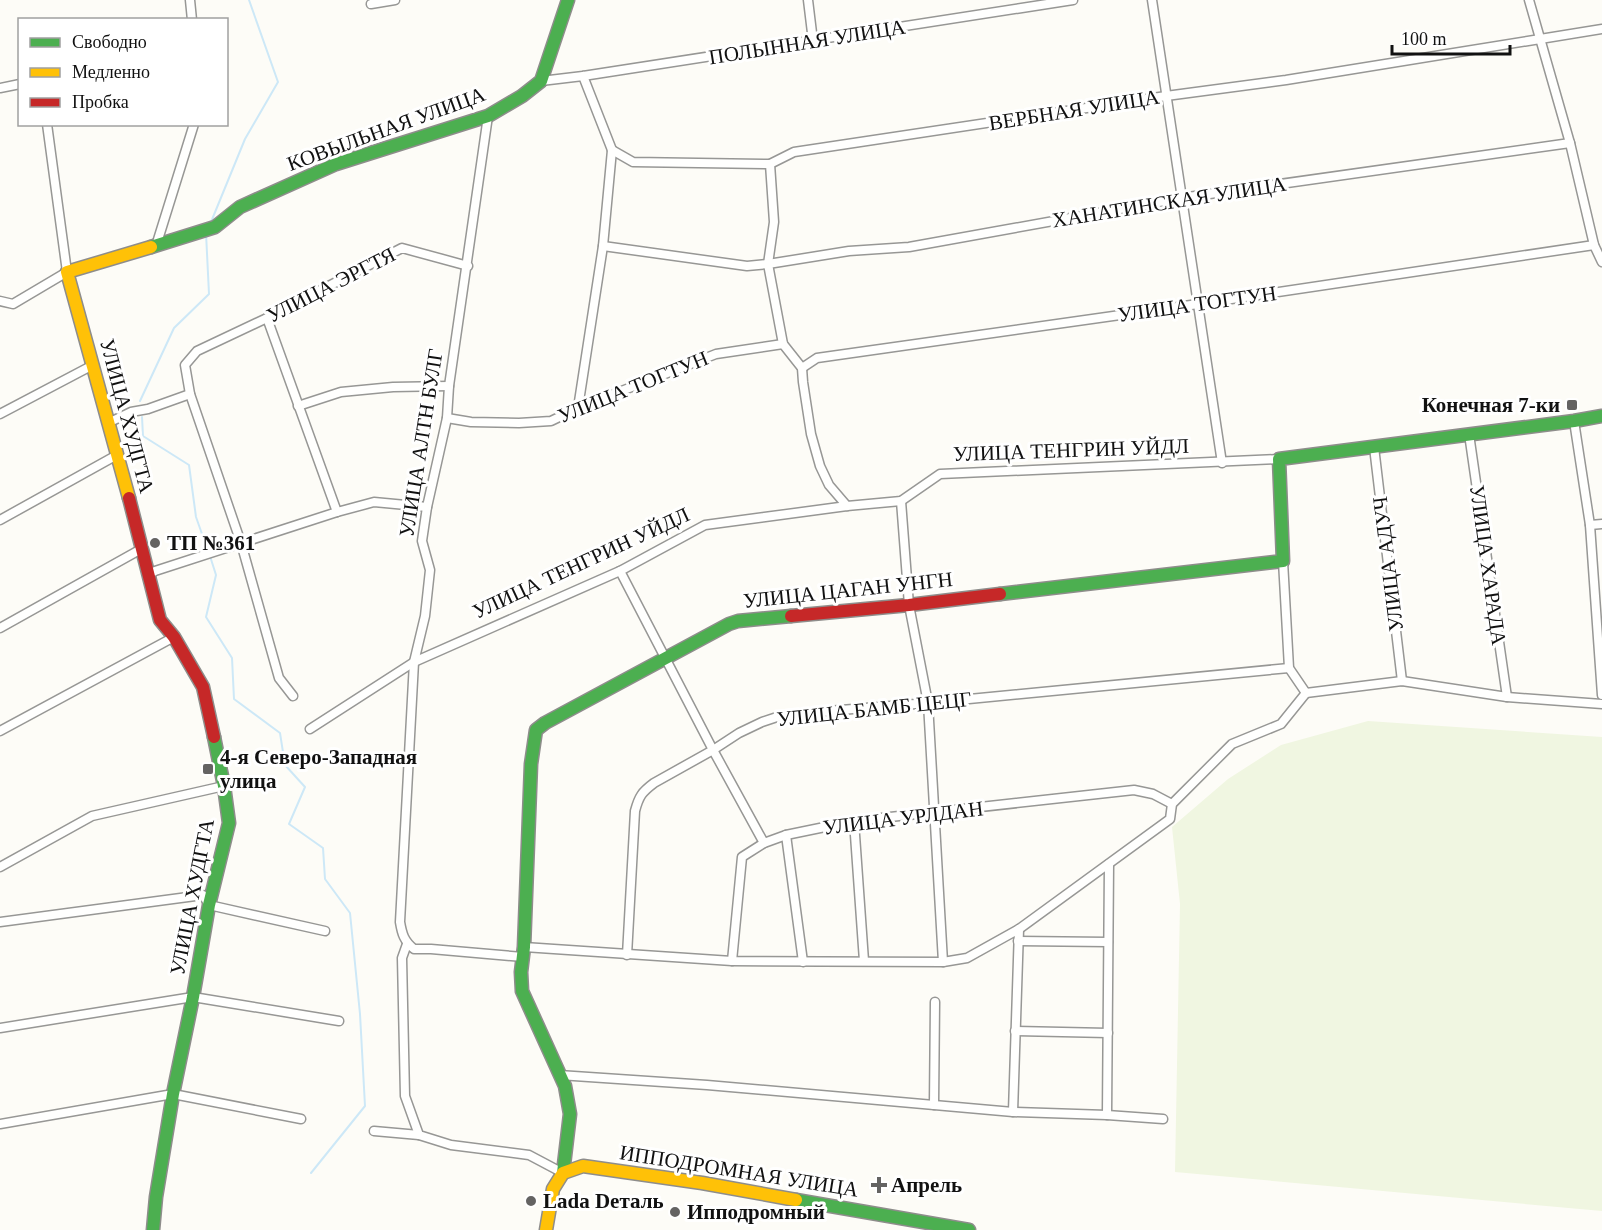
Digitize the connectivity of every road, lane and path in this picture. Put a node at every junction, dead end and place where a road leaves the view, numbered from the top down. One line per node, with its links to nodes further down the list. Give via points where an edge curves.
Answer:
1 (190, 0): 10 (street)
2 (394, 0): 9 (street)
3 (568, 0): 15 (street)
4 (808, 0): 13 (street)
5 (1073, 0): 8 (street, ПОЛЫННАЯ УЛИЦА)
6 (1152, 0): 18 (street)
7 (1529, 0): 12 (street)
8 (1058, 1): 13 (street, ПОЛЫННАЯ УЛИЦА)
9 (372, 4)
10 (192, 18)
11 (1602, 29): 12 (street, ВЕРБНАЯ УЛИЦА)
12 (1540, 39): 18 (street, ВЕРБНАЯ УЛИЦА); 22 (street)
13 (813, 41): 14 (street, ПОЛЫННАЯ УЛИЦА)
14 (583, 76): 15 (street, ПОЛЫННАЯ УЛИЦА); 23 (street)
15 (541, 81): 19 (street, КОВЫЛЬНАЯ УЛИЦА)
16 (18, 84): 17 (street)
17 (0, 88)
18 (1166, 96): 24 (street, ВЕРБНАЯ УЛИЦА, via 794,152); 25 (street)
19 (488, 116): 27 (street, КОВЫЛЬНАЯ УЛИЦА, via 336,164 240,207 215,227); 31 (street, УЛИЦА АЛТН БУЛГ)
20 (47, 126): 32 (street)
21 (193, 126): 27 (street)
22 (1570, 143): 25 (street, ХАНАТИНСКАЯ УЛИЦА); 26 (street)
23 (612, 150): 24 (street, ВЕРБНАЯ УЛИЦА, via 633,162); 28 (street)
24 (770, 164): 30 (street, via 774,222)
25 (1181, 198): 30 (street, ХАНАТИНСКАЯ УЛИЦА, via 909,247 849,251); 35 (street)
26 (1594, 244): 29 (street); 35 (street, УЛИЦА ТОГТУН)
27 (156, 246): 32 (street, КОВЫЛЬНАЯ УЛИЦА)
28 (603, 246): 30 (street, ХАНАТИНСКАЯ УЛИЦА, via 747,266); 44 (street)
29 (1602, 262)
30 (768, 264): 38 (street)
31 (468, 266): 37 (street, УЛИЦА ЭРГТЯ, via 402,248); 41 (street, УЛИЦА АЛТН БУЛГ)
32 (67, 272): 34 (street, КОВЫЛЬНАЯ УЛИЦА); 39 (street, УЛИЦА ХУДГТА)
33 (0, 302): 34 (street)
34 (13, 304): 36 (street, КОВЫЛЬНАЯ УЛИЦА)
35 (1198, 304): 40 (street, УЛИЦА ТОГТУН, via 816,358); 54 (street)
36 (0, 310)
37 (267, 318): 42 (street, УЛИЦА ЭРГТЯ, via 197,351 185,365); 43 (street)
38 (783, 344): 40 (street); 44 (street, УЛИЦА ТОГТУН, via 716,354)
39 (93, 364): 45 (street); 49 (street, УЛИЦА ХУДГТА)
40 (802, 368): 56 (street, via 811,434 820,466 829,485)
41 (449, 386): 43 (street, via 341,392); 47 (street, УЛИЦА АЛТН БУЛГ)
42 (190, 394): 49 (street); 62 (street)
43 (298, 406): 58 (street)
44 (578, 408): 47 (street, УЛИЦА ТОГТУН, via 551,420 530,422)
45 (0, 414)
46 (1602, 416): 48 (street, УЛИЦА ТЕНГРИН УЙДЛ)
47 (447, 418): 57 (street, УЛИЦА АЛТН БУЛГ)
48 (1574, 421): 50 (street, УЛИЦА ТЕНГРИН УЙДЛ); 61 (street)
49 (108, 423): 52 (street, УЛИЦА ХУДГТА)
50 (1468, 434): 51 (street, УЛИЦА ТЕНГРИН УЙДЛ); 78 (street, УЛИЦА ХАРАДА)
51 (1374, 447): 53 (street, УЛИЦА ТЕНГРИН УЙДЛ); 74 (street, УЛИЦА АДУЧ)
52 (117, 455): 59 (street); 63 (street, УЛИЦА ХУДГТА)
53 (1279, 459): 54 (street, УЛИЦА ТЕНГРИН УЙДЛ); 64 (street)
54 (1222, 463): 55 (street, УЛИЦА ТЕНГРИН УЙДЛ, via 940,474)
55 (901, 501): 56 (street, УЛИЦА ТЕНГРИН УЙДЛ); 67 (street)
56 (847, 506): 65 (street, УЛИЦА ТЕНГРИН УЙДЛ, via 705,525)
57 (427, 507): 58 (street, via 374,502); 72 (street, УЛИЦА АЛТН БУЛГ, via 422,541 430,570)
58 (337, 512): 62 (street)
59 (0, 520)
60 (1602, 524): 61 (street)
61 (1590, 525): 68 (street)
62 (241, 543): 66 (street); 77 (street, via 279,678)
63 (143, 548): 66 (street, УЛИЦА ХУДГТА); 69 (street)
64 (1283, 561): 67 (street, УЛИЦА ЦАГАН УНГН); 73 (street)
65 (620, 571): 71 (street); 72 (street, УЛИЦА ТЕНГРИН УЙДЛ)
66 (150, 574): 70 (street, УЛИЦА ХУДГТА, via 160,620)
67 (909, 604): 71 (street, УЛИЦА ЦАГАН УНГН, via 738,621); 79 (street)
68 (1600, 625): 76 (street)
69 (0, 627)
70 (174, 637): 82 (street); 84 (street, УЛИЦА ХУДГТА, via 203,687)
71 (665, 657): 83 (street); 99 (street, УЛИЦА ЦАГАН УНГН, via 536,730 531,764)
72 (414, 662): 81 (street, УЛИЦА ТЕНГРИН УЙДЛ); 98 (street, УЛИЦА АЛТН БУЛГ, via 400,922)
73 (1289, 668): 75 (street); 79 (street, УЛИЦА БАМБ ЦЕЦГ)
74 (1402, 681): 75 (street); 78 (street)
75 (1306, 693): 85 (street, via 1281,724 1232,744)
76 (1602, 695)
77 (293, 696)
78 (1507, 697): 80 (street)
79 (928, 703): 83 (street, УЛИЦА БАМБ ЦЕЦГ, via 777,717 746,729); 86 (street)
80 (1602, 704)
81 (310, 729)
82 (0, 731)
83 (713, 750): 89 (street); 100 (street, УЛИЦА БАМБ ЦЕЦГ, via 654,783 639,797)
84 (224, 786): 91 (street, via 92,816); 92 (street, УЛИЦА ХУДГТА, via 229,823)
85 (1172, 804): 86 (street, УЛИЦА УРЛДАН, via 1134,790); 90 (street, via 1170,819)
86 (935, 812): 87 (street, УЛИЦА УРЛДАН); 104 (street)
87 (854, 821): 88 (street, УЛИЦА УРЛДАН); 101 (street)
88 (786, 835): 89 (street, УЛИЦА УРЛДАН); 103 (street)
89 (764, 843): 102 (street, УЛИЦА УРЛДАН, via 742,857)
90 (1109, 864): 94 (street); 97 (street)
91 (0, 867)
92 (209, 905): 93 (street, via 203,895); 95 (street); 105 (street, УЛИЦА ХУДГТА)
93 (0, 922)
94 (1019, 929): 96 (street); 104 (street, via 967,958)
95 (325, 931)
96 (1018, 941): 97 (street); 109 (street)
97 (1108, 942): 110 (street)
98 (407, 944): 99 (street, via 414,949); 120 (street, via 402,958 405,1096)
99 (523, 952): 100 (street); 111 (street, УЛИЦА ЦАГАН УНГН, via 522,991)
100 (627, 955): 102 (street)
101 (864, 961): 103 (street); 104 (street)
102 (732, 962): 103 (street)
103 (803, 962)
104 (943, 962)
105 (193, 997): 107 (street); 108 (street); 112 (street, УЛИЦА ХУДГТА)
106 (935, 1002): 113 (street)
107 (339, 1021)
108 (0, 1028)
109 (1015, 1031): 110 (street); 114 (street)
110 (1108, 1033): 115 (street)
111 (560, 1075): 113 (street); 121 (street, УЛИЦА ЦАГАН УНГН, via 570,1114)
112 (173, 1094): 116 (street); 118 (street); 122 (street, УЛИЦА ХУДГТА)
113 (934, 1105): 114 (street)
114 (1013, 1112): 115 (street)
115 (1107, 1115): 117 (street)
116 (301, 1119)
117 (1163, 1119)
118 (0, 1124)
119 (375, 1131): 120 (street)
120 (419, 1135): 121 (street, via 451,1145 529,1155)
121 (563, 1173): 123 (street, via 553,1189); 124 (street, ИППОДРОМНАЯ УЛИЦА, via 583,1166)
122 (153, 1230)
123 (546, 1230)
124 (969, 1230)

